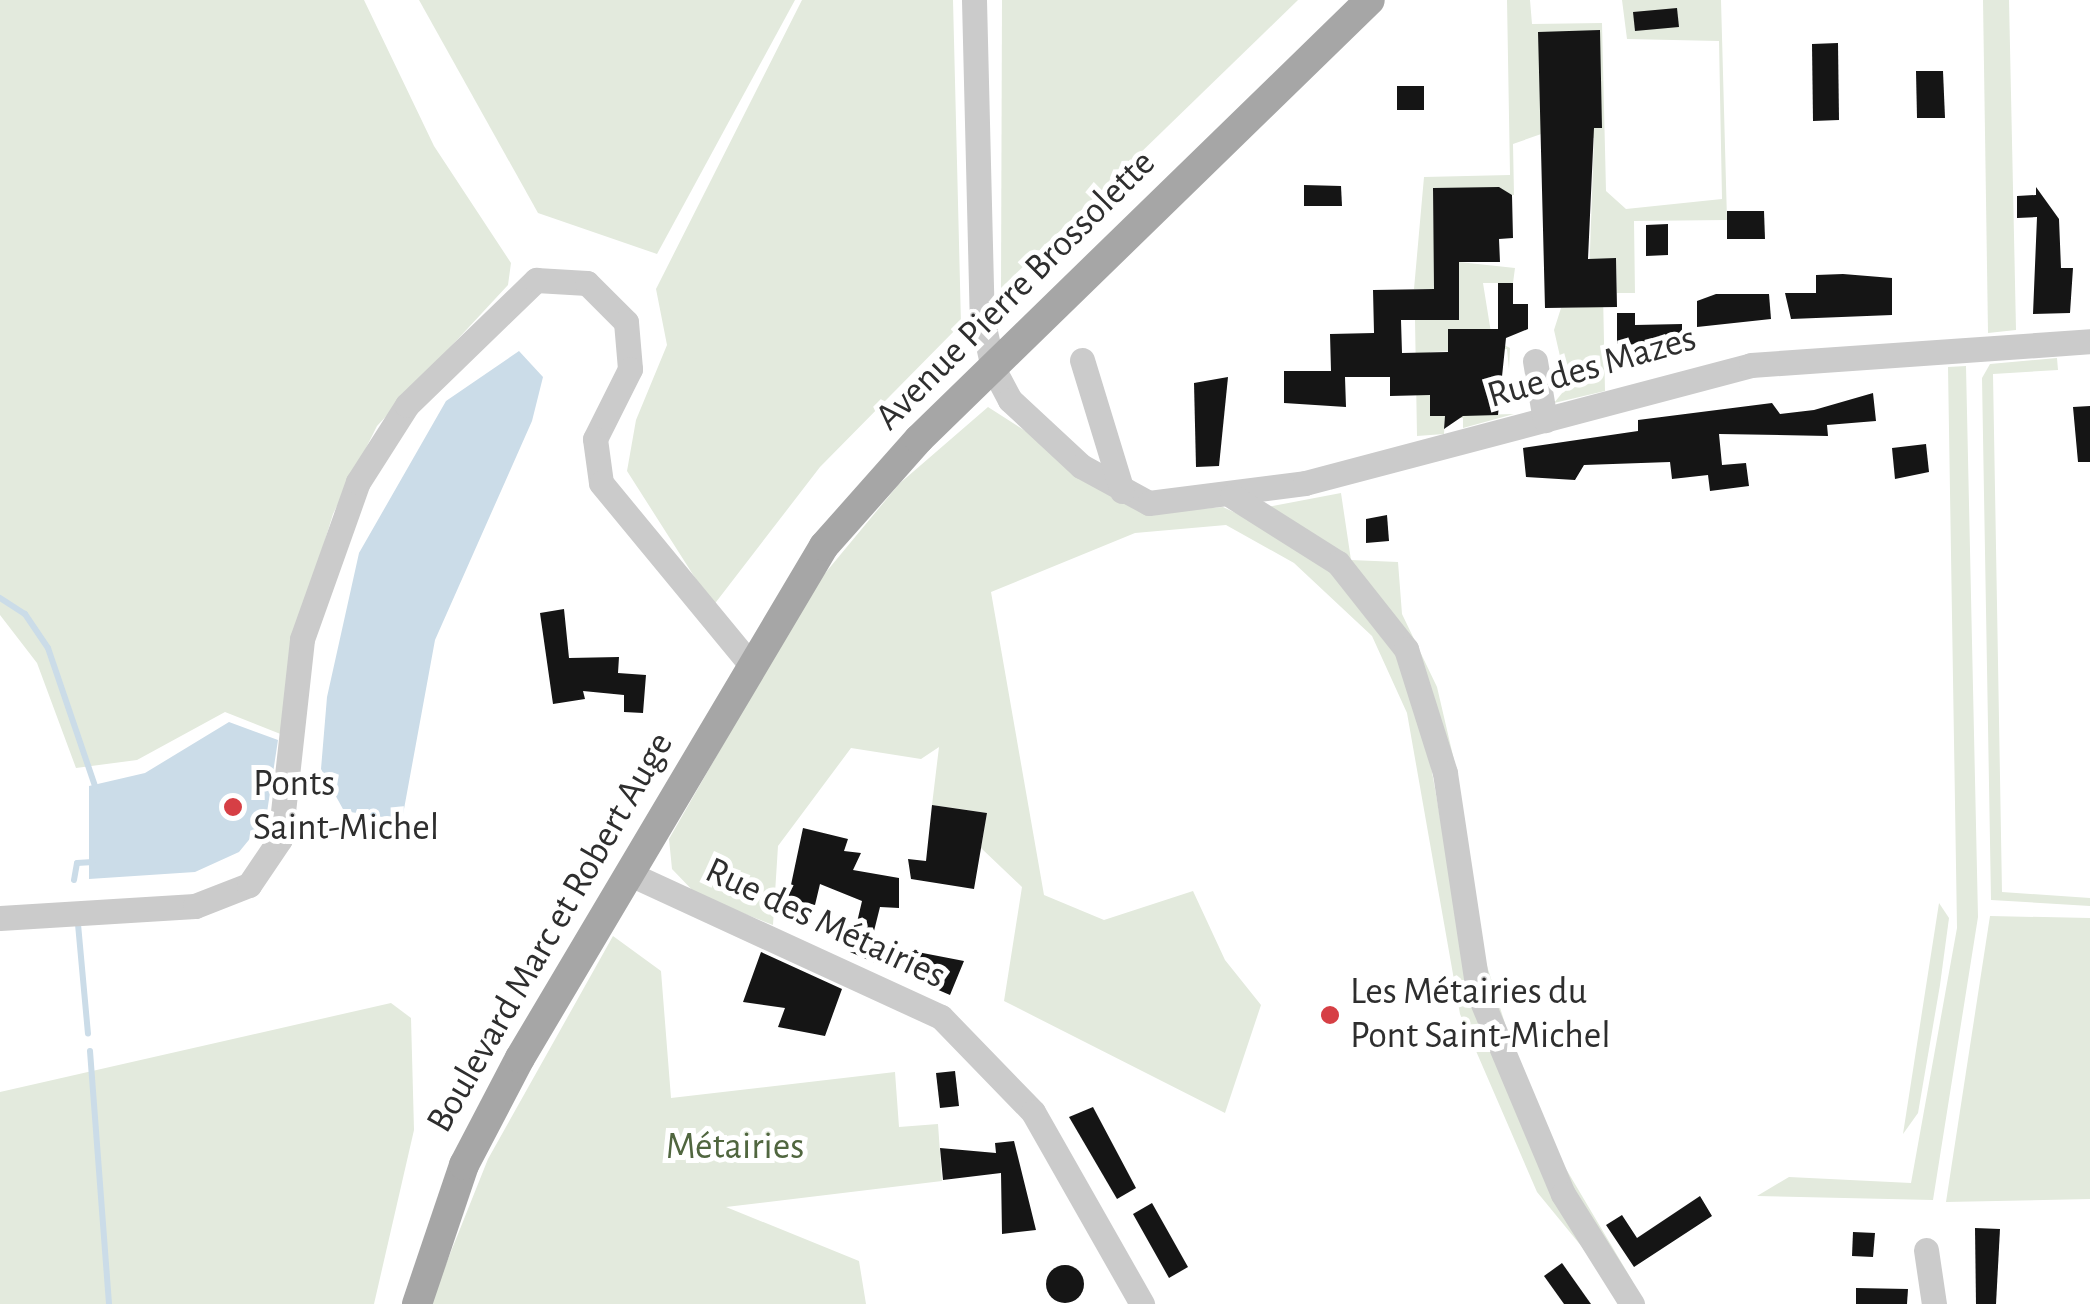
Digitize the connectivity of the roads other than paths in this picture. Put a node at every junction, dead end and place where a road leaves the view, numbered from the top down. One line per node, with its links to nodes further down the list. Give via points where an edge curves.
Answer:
1 (974, 0): 6 (street, via 982,318)
2 (1370, 0): 6 (main road, Avenue Pierre Brossolette)
3 (2090, 341): 7 (street, Rue des Mazes, via 1751,365)
4 (1082, 360): 8 (street)
5 (1535, 362): 7 (street)
6 (993, 368): 8 (street, Rue des Mazes, via 1054,442); 10 (main road, Avenue Pierre Brossolette, via 824,546)
7 (1544, 420): 9 (street, Rue des Mazes)
8 (1122, 490): 9 (street, Rue des Mazes, via 1149,503)
9 (1232, 496): 16 (street, via 1338,563 1406,648 1445,773 1478,992 1563,1194)
10 (751, 665): 11 (main road, Boulevard Marc et Robert Auge); 12 (street, via 601,483 595,440 630,369 626,322 586,283 536,280 406,405 358,482 317,575 302,639 280,839 249,885 195,906)
11 (630, 874): 14 (main road, Boulevard Marc et Robert Auge, via 464,1165); 15 (street, Rue des Métairies, via 879,982 976,1047 1033,1112)
12 (0, 918)
13 (1926, 1250): 17 (street)
14 (417, 1304)
15 (1142, 1304)
16 (1632, 1304)
17 (1934, 1304)

